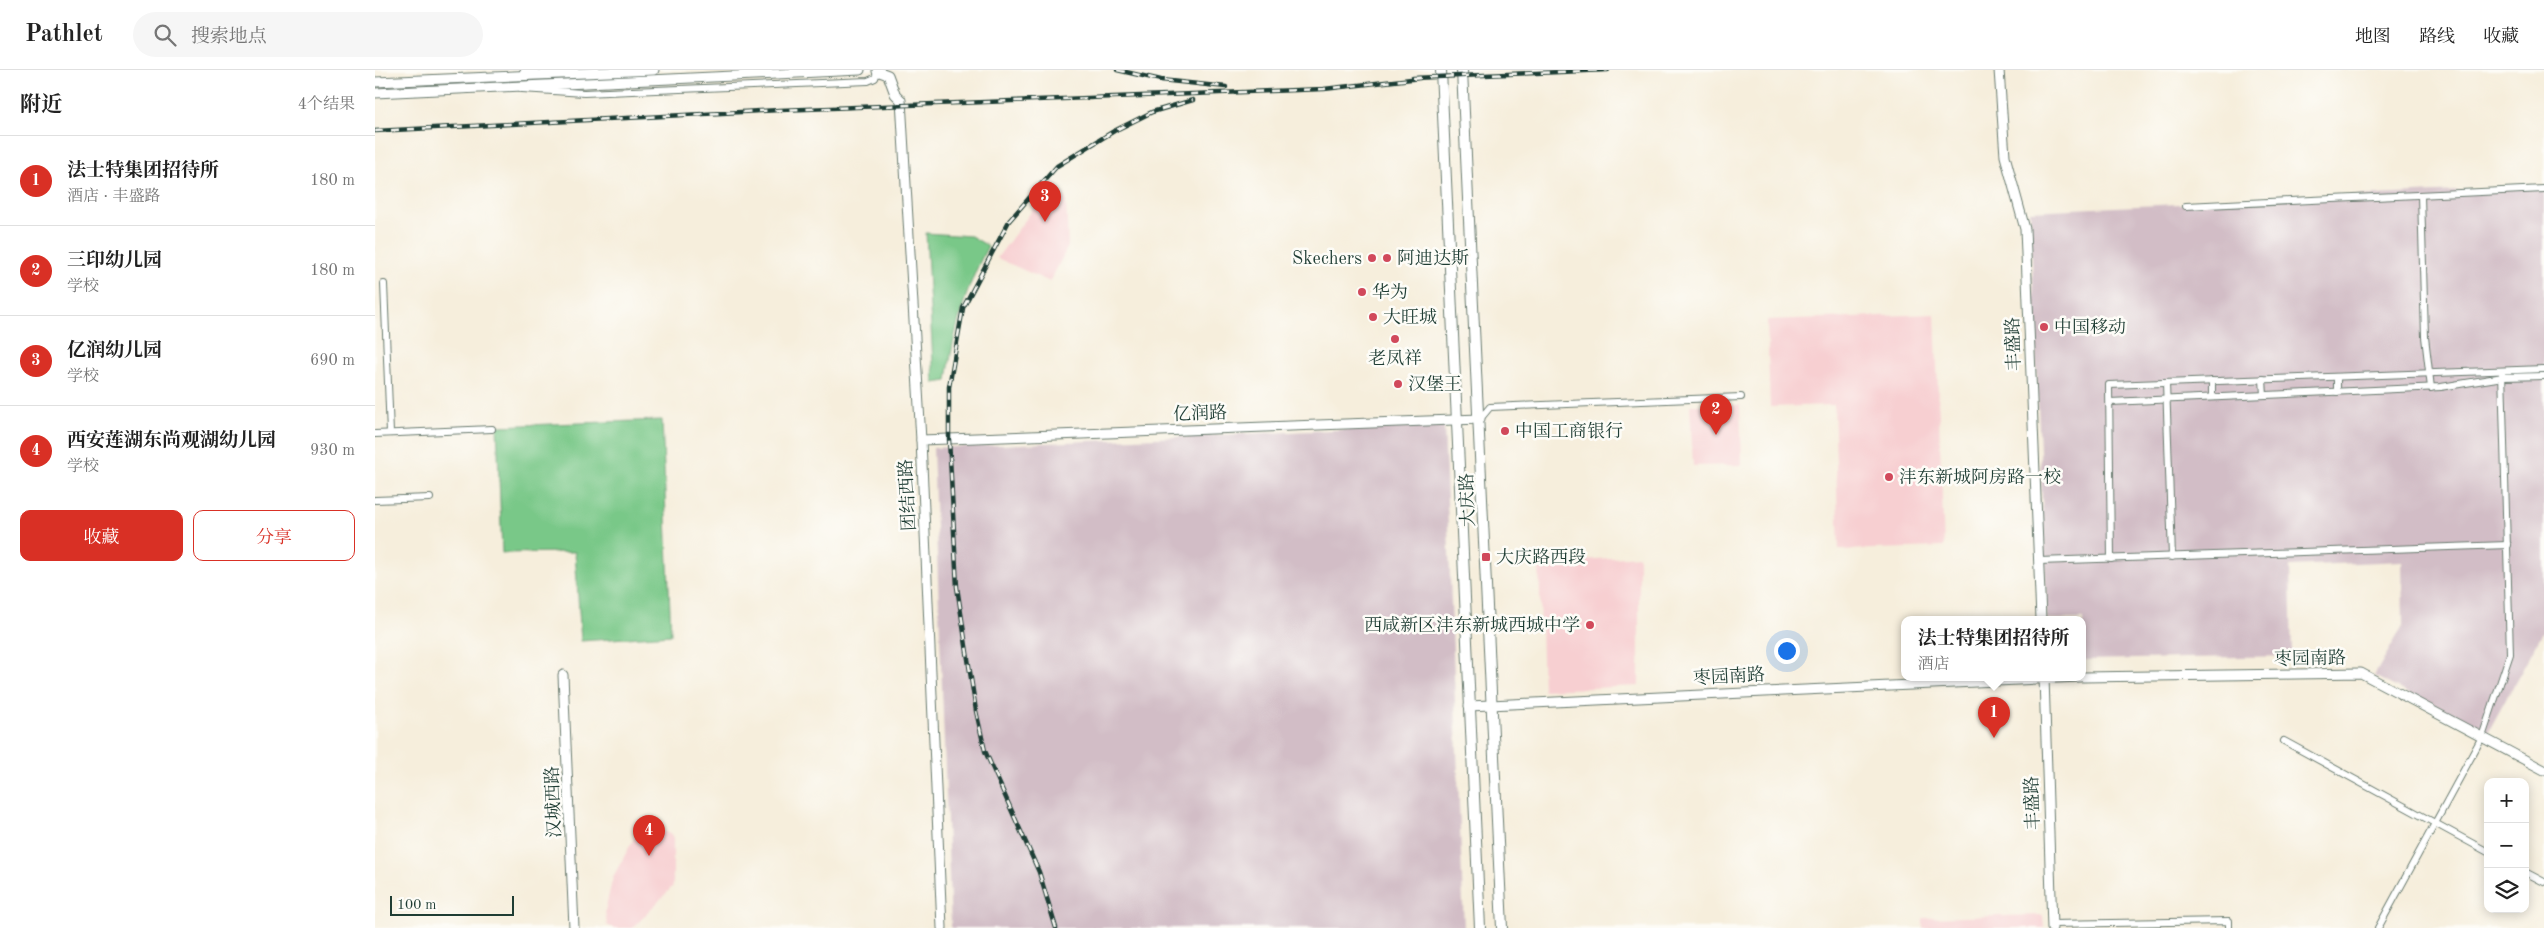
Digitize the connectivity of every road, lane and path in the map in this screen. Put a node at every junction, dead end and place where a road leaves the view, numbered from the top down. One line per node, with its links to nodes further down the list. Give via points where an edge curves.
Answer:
1 (536, 70): 8 (street)
2 (654, 70): 8 (street)
3 (860, 70): 10 (street)
4 (1441, 70): 32 (main road, 大庆路)
5 (1463, 70): 31 (main road, 大庆路)
6 (1999, 70): 42 (street, 丰盛路, via 2005,156 2025,229)
7 (877, 71): 10 (street, via 875,78 868,81 584,93); 36 (street, 团结西路, via 888,75 895,94 901,100)
8 (497, 77): 9 (street)
9 (375, 82)
10 (498, 88): 11 (street)
11 (375, 94)
12 (2544, 189): 13 (street)
13 (2421, 195): 14 (street); 17 (street, via 2425,337)
14 (2186, 206)
15 (384, 284): 34 (street)
16 (2544, 369): 18 (street)
17 (2430, 373): 18 (street); 20 (street); 24 (street)
18 (2503, 374): 19 (street); 24 (street); 39 (street)
19 (2544, 376)
20 (2337, 377): 21 (street); 25 (street)
21 (2263, 379): 22 (street); 26 (street)
22 (2212, 381): 23 (street); 28 (street)
23 (2166, 383): 29 (street); 30 (street, via 2109,385)
24 (2431, 388): 25 (street)
25 (2337, 392): 26 (street)
26 (2264, 395): 28 (street)
27 (1741, 397): 31 (street, via 1490,407)
28 (2212, 397): 29 (street)
29 (2166, 399): 30 (street); 40 (street)
30 (2110, 402): 41 (street)
31 (1480, 419): 32 (street, 亿润路); 48 (main road, 大庆路)
32 (1458, 420): 36 (street, 亿润路); 49 (main road, 大庆路)
33 (492, 430): 34 (street)
34 (390, 433): 35 (street)
35 (375, 434)
36 (921, 440): 59 (street, 团结西路)
37 (430, 498): 38 (street)
38 (375, 500)
39 (2508, 545): 40 (street); 50 (street, via 2510,654)
40 (2172, 556): 41 (street)
41 (2111, 558): 42 (street)
42 (2039, 561): 43 (street, 丰盛路)
43 (2041, 616)
44 (563, 674): 58 (street, 汉城西路)
45 (2086, 677): 50 (street, 枣园南路, via 2361,674)
46 (1962, 681): 48 (street, 枣园南路)
47 (2044, 681): 57 (street, 丰盛路)
48 (1492, 704): 49 (street, 枣园南路); 61 (main road, 大庆路)
49 (1469, 706): 60 (main road, 大庆路)
50 (2482, 737): 52 (street, 枣园南路); 53 (street)
51 (2284, 741): 53 (street)
52 (2544, 770)
53 (2435, 823): 54 (street); 63 (street)
54 (2484, 850)
55 (2529, 874): 56 (street)
56 (2544, 882)
57 (2052, 926): 62 (street, via 2229,921)
58 (574, 928)
59 (942, 928)
60 (1480, 928)
61 (1503, 928)
62 (2229, 928)
63 (2378, 928)

